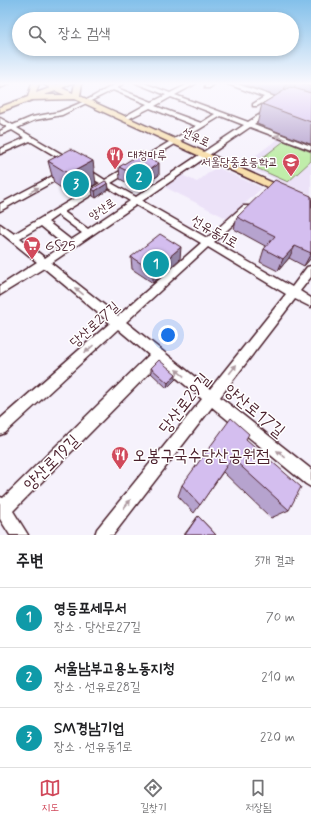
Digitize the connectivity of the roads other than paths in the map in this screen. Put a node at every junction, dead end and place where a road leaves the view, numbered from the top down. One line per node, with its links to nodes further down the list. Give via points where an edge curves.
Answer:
1 (74, 108): 14 (street, via 60,114 34,118)
2 (101, 108): 10 (main road, 선유로)
3 (146, 108): 10 (street)
4 (155, 108): 12 (street)
5 (203, 108): 9 (street)
6 (264, 108): 8 (street)
7 (273, 108): 8 (street, 양산로)
8 (270, 110): 13 (street, 양산로)
9 (220, 114): 12 (street); 13 (street)
10 (124, 118): 17 (main road, 선유로)
11 (0, 120): 14 (street, 선유동1로)
12 (200, 125): 17 (street)
13 (249, 125): 18 (street, one-way to 13); 20 (street, 양산로)
14 (12, 128): 15 (street); 16 (street, 선유동1로)
15 (0, 132)
16 (31, 138): 19 (street); 21 (street, 선유동1로)
17 (174, 141): 20 (main road, 선유로); 22 (street)
18 (311, 148)
19 (0, 152)
20 (204, 155): 23 (main road, 선유로); 24 (street, 양산로)
21 (77, 166): 22 (street, 선유동1로); 26 (street, one-way to 21)
22 (105, 183): 24 (street, 선유동1로); 27 (street)
23 (271, 186): 25 (main road, 선유로); 32 (street)
24 (135, 201): 30 (street, 양산로); 32 (street, 선유동1로)
25 (311, 204)
26 (0, 208)
27 (58, 211): 28 (street); 30 (street, 양산로)
28 (41, 221): 31 (street); 33 (street)
29 (0, 227): 31 (street, 양산로17길)
30 (88, 233): 33 (street, 양산로)
31 (14, 238): 34 (street, 양산로17길)
32 (208, 243): 37 (street, 선유동1로); 39 (street, 당산로27길)
33 (71, 245): 34 (street, 양산로)
34 (44, 263): 36 (street, 양산로); 39 (street, 양산로17길, one-way to 34)
35 (311, 270): 37 (street)
36 (0, 291)
37 (293, 292): 38 (street, 선유동1로); 41 (street, 당산로29길, one-way to 37)
38 (311, 303)
39 (118, 323): 40 (street, 양산로17길); 42 (street, 당산로27길, one-way to 42)
40 (158, 355): 41 (street, 양산로17길, one-way to 40); 44 (street, 양산로19길)
41 (211, 398): 43 (street, 양산로17길, one-way to 41); 46 (street, 당산로29길, one-way to 41)
42 (0, 428)
43 (311, 479)
44 (2, 507): 45 (street, 양산로19길)
45 (20, 535)
46 (103, 535)

